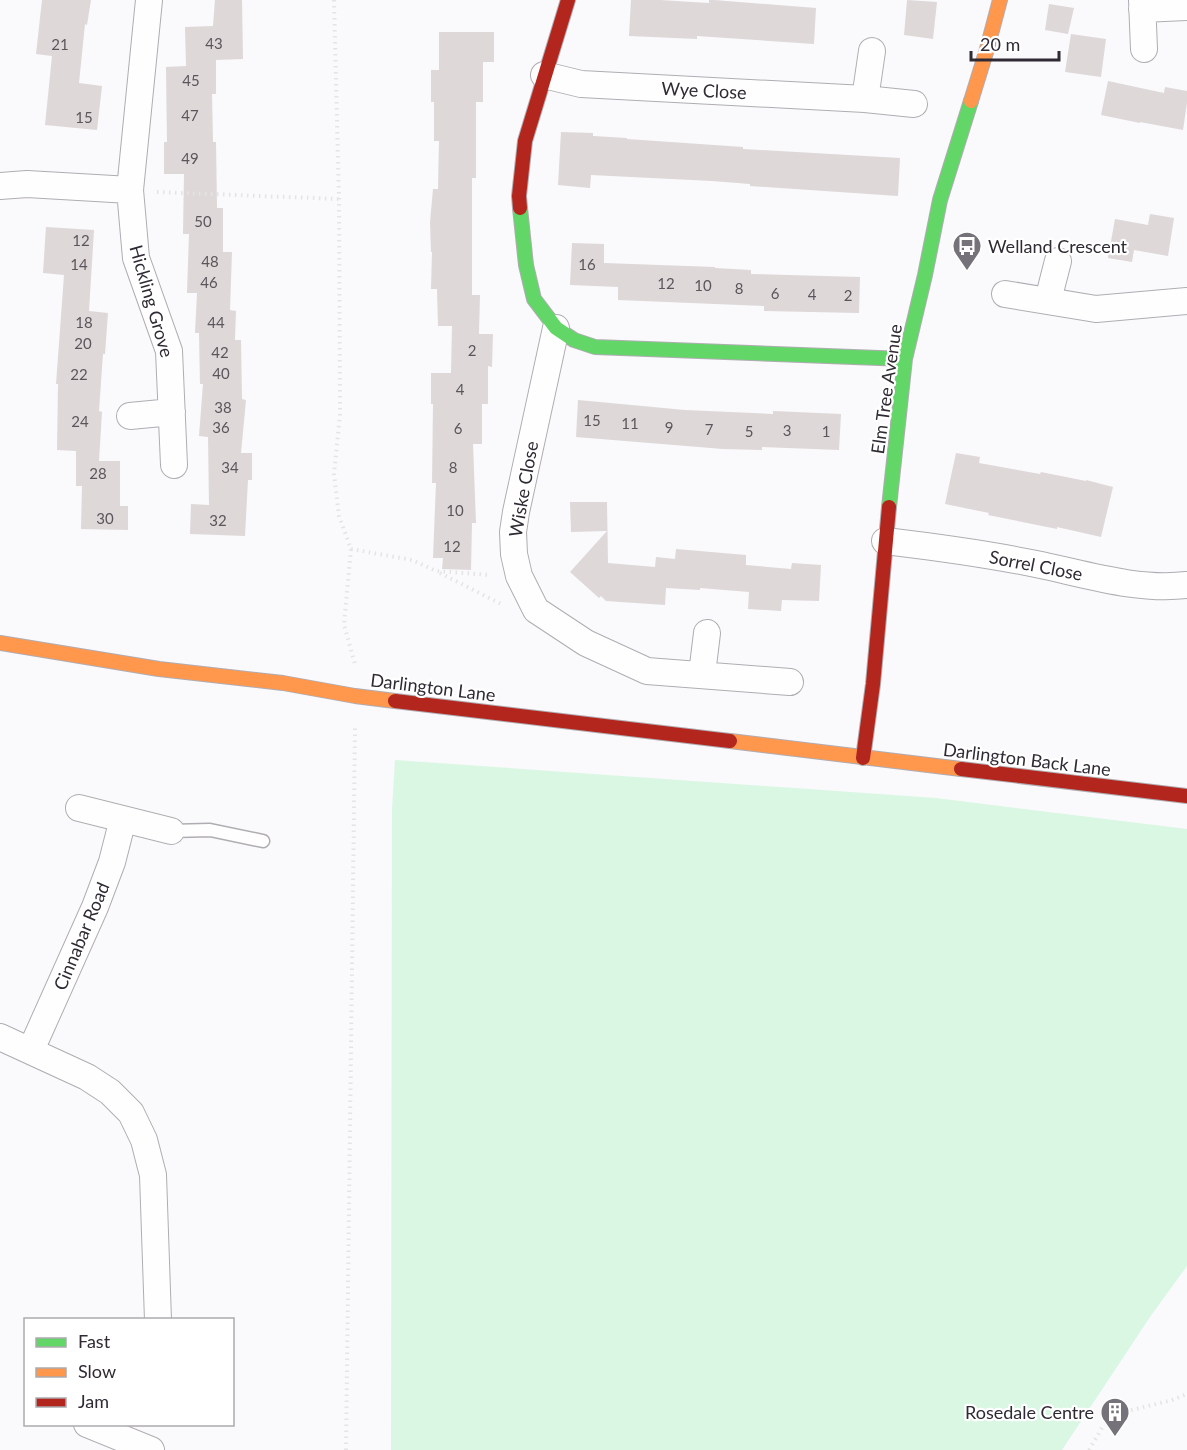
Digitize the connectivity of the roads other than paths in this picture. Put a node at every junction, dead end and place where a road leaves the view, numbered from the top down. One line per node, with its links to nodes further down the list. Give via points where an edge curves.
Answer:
1 (149, 0): 12 (street, Hickling Grove)
2 (568, 0): 8 (street)
3 (1000, 0): 18 (street, Elm Tree Avenue, via 940,200)
4 (1142, 4): 5 (street); 6 (street)
5 (1187, 7)
6 (1144, 49)
7 (872, 51): 9 (street)
8 (544, 75): 9 (street, Wye Close, via 586,84); 17 (street, via 525,141 519,196 526,265 534,299)
9 (865, 99): 10 (street, Wye Close)
10 (915, 104)
11 (0, 186): 12 (street)
12 (130, 190): 19 (street, Hickling Grove, via 136,258 169,351)
13 (1058, 261): 15 (street)
14 (1005, 294): 15 (street)
15 (1048, 300): 16 (street, via 1096,309)
16 (1187, 301)
17 (556, 328): 18 (street, via 595,347); 26 (street, Wiske Close, via 513,532 519,576 536,610 586,643 647,671)
18 (905, 359): 22 (street, Elm Tree Avenue)
19 (172, 412): 20 (street); 21 (street, Hickling Grove)
20 (130, 416)
21 (174, 465)
22 (885, 541): 23 (street, Sorrel Close, via 1139,585); 28 (street, Elm Tree Avenue)
23 (1187, 585)
24 (707, 633): 26 (street)
25 (0, 642): 28 (street, Darlington Lane, via 355,696)
26 (702, 674): 27 (street, Wiske Close)
27 (790, 682)
28 (864, 758): 29 (street, Darlington Back Lane)
29 (1187, 796)
30 (80, 808): 31 (street)
31 (123, 819): 32 (street); 35 (street, Cinnabar Road, via 98,898)
32 (171, 831): 33 (lane, via 210,830)
33 (262, 841)
34 (0, 1037): 35 (street)
35 (31, 1050): 36 (street, via 110,1092 131,1113 144,1140 153,1175)
36 (158, 1318)
37 (91, 1426): 38 (street)
38 (138, 1439)

